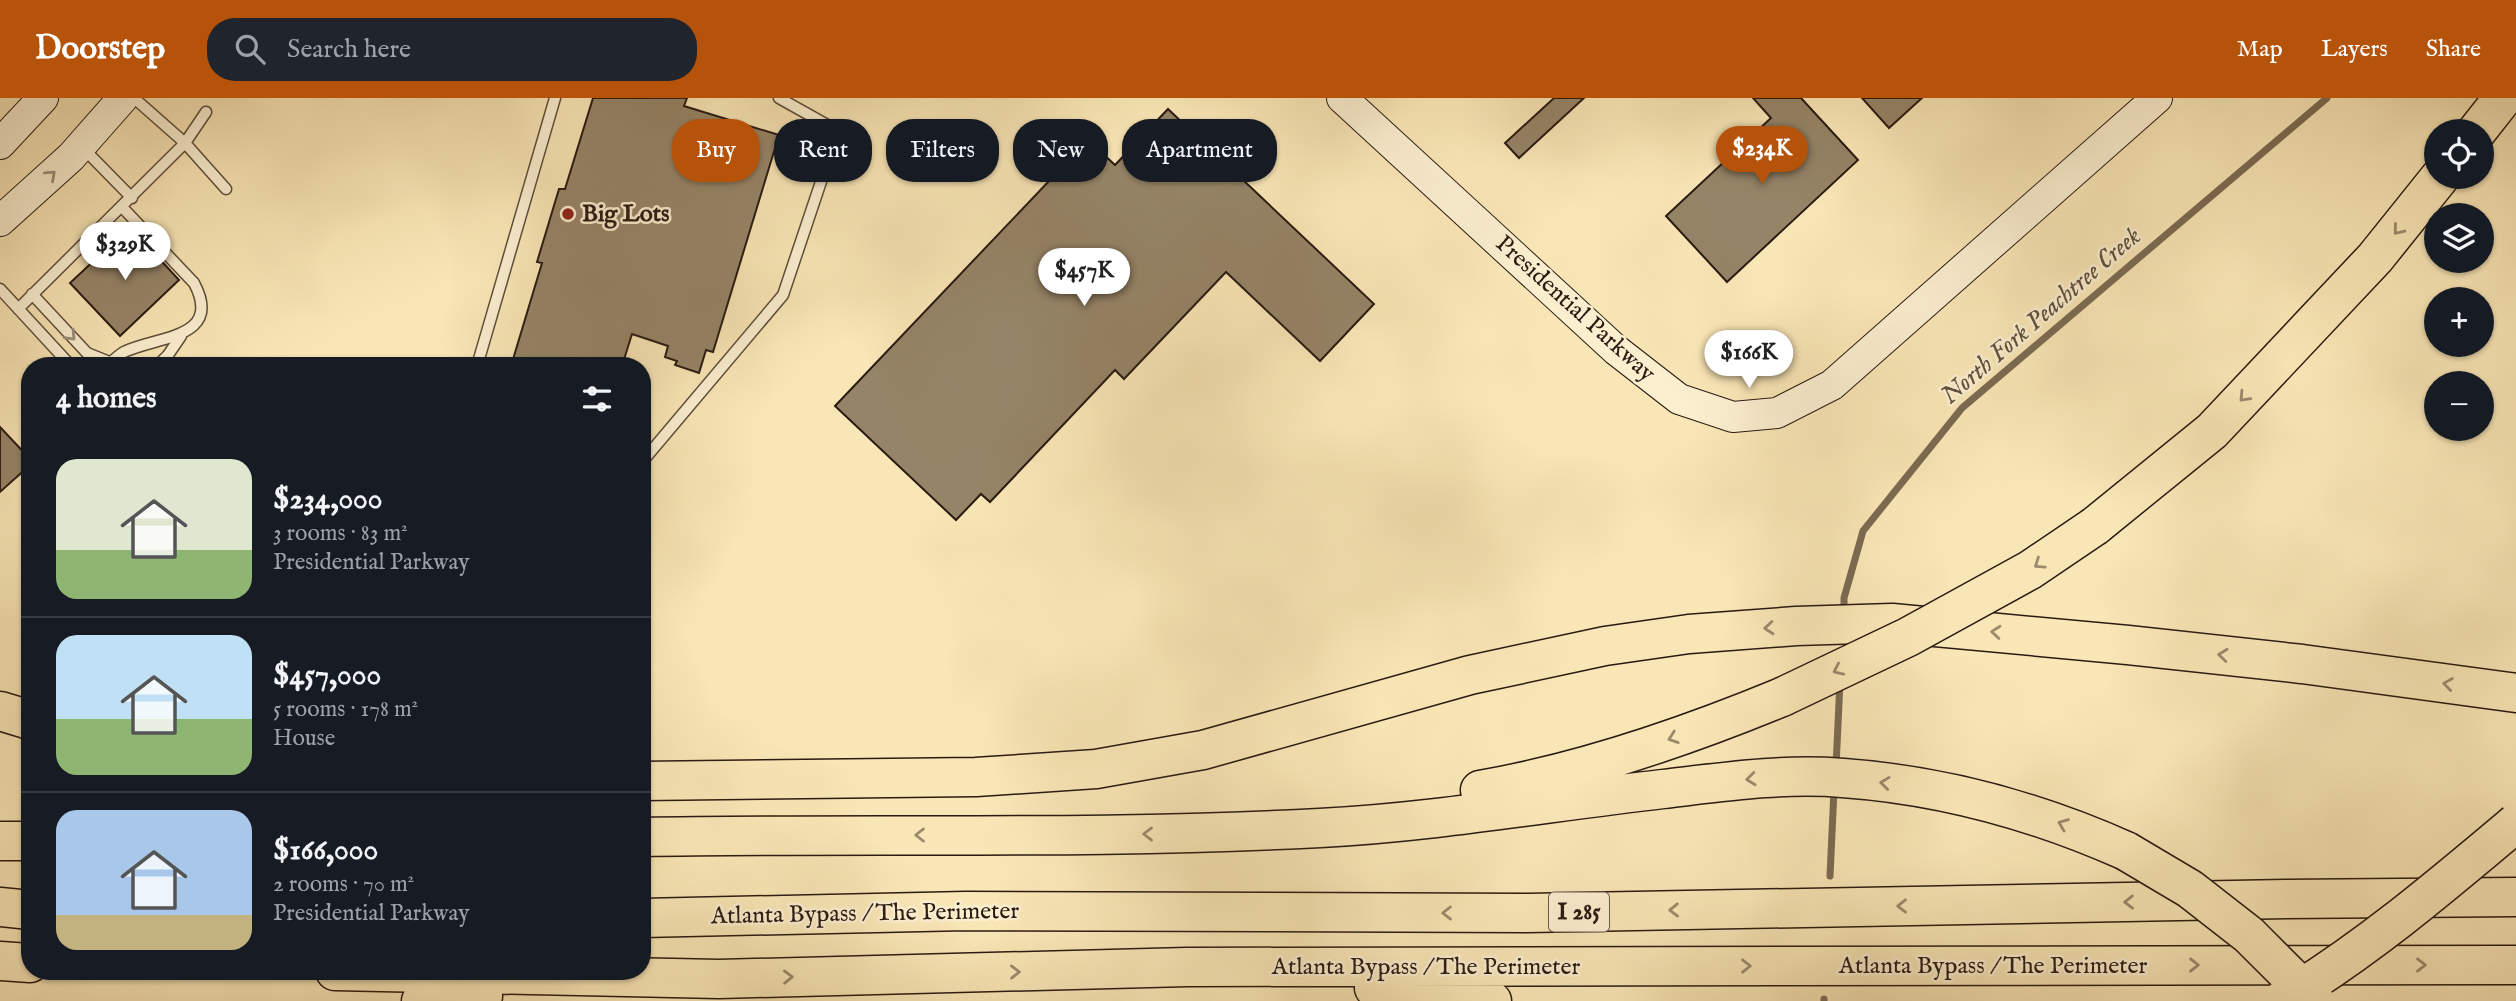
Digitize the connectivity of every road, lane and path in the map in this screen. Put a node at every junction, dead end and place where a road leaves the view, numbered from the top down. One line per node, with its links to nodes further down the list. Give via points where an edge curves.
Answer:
1 (43, 98): 11 (street)
2 (123, 98): 13 (street)
3 (134, 98): 12 (lane)
4 (555, 98): 27 (lane)
5 (779, 98): 28 (lane, via 838,131 783,295)
6 (1342, 98): 7 (street, Presidential Parkway, via 1616,350 1679,400 1733,416 1777,413 1832,385)
7 (2157, 98)
8 (2503, 98): 10 (highway)
9 (206, 112): 12 (lane)
10 (2486, 119)
11 (0, 144)
12 (185, 144): 14 (lane); 16 (lane)
13 (81, 146): 16 (lane); 18 (street, one-way to 13)
14 (226, 189)
15 (2430, 189): 34 (highway, one-way to 34, bridge, via 2375,258 2213,430 2095,526 2030,570 1908,637 1782,697 1623,755 1501,787)
16 (132, 198): 17 (lane)
17 (122, 207): 20 (lane); 22 (lane, via 194,283 202,298 196,322)
18 (0, 220)
19 (0, 289): 21 (lane)
20 (32, 294): 21 (lane); 24 (lane, one-way to 24)
21 (18, 309): 23 (lane)
22 (181, 336): 25 (lane, via 123,352); 26 (lane)
23 (63, 357)
24 (95, 357)
25 (120, 357)
26 (166, 357)
27 (480, 357)
28 (651, 451)
29 (2516, 693): 32 (highway, one-way to 32, via 2302,664 1920,625 1796,626 1605,646 1470,675 1203,750 1096,769 976,777)
30 (0, 711): 31 (highway)
31 (21, 717)
32 (651, 781)
33 (2516, 823): 52 (highway, bridge, via 2333,970)
34 (1216, 834): 35 (highway, one-way to 35); 53 (highway, one-way to 34, bridge, via 2249,935 2190,889 2126,851 2043,817 1927,788 1831,777 1760,778 1457,816)
35 (652, 835)
36 (0, 841): 37 (highway)
37 (21, 841)
38 (2516, 887): 40 (highway)
39 (2516, 897): 40 (highway, Atlanta Bypass / The Perimeter / I 285)
40 (2286, 898): 43 (highway, Atlanta Bypass / The Perimeter / I 285, one-way to 43, via 1528,913 966,911)
41 (0, 907): 42 (highway)
42 (21, 909)
43 (651, 918)
44 (0, 961): 45 (highway)
45 (21, 962)
46 (2516, 965): 47 (highway, Atlanta Bypass / The Perimeter / I 285, one-way to 46)
47 (1187, 967): 49 (highway, Atlanta Bypass / The Perimeter / I 285, one-way to 47); 51 (highway)
48 (651, 978): 49 (highway, Atlanta Bypass / The Perimeter / I 285)
49 (719, 979): 50 (highway)
50 (422, 1001)
51 (1492, 1001)
52 (2281, 1001)
53 (2315, 1001)

